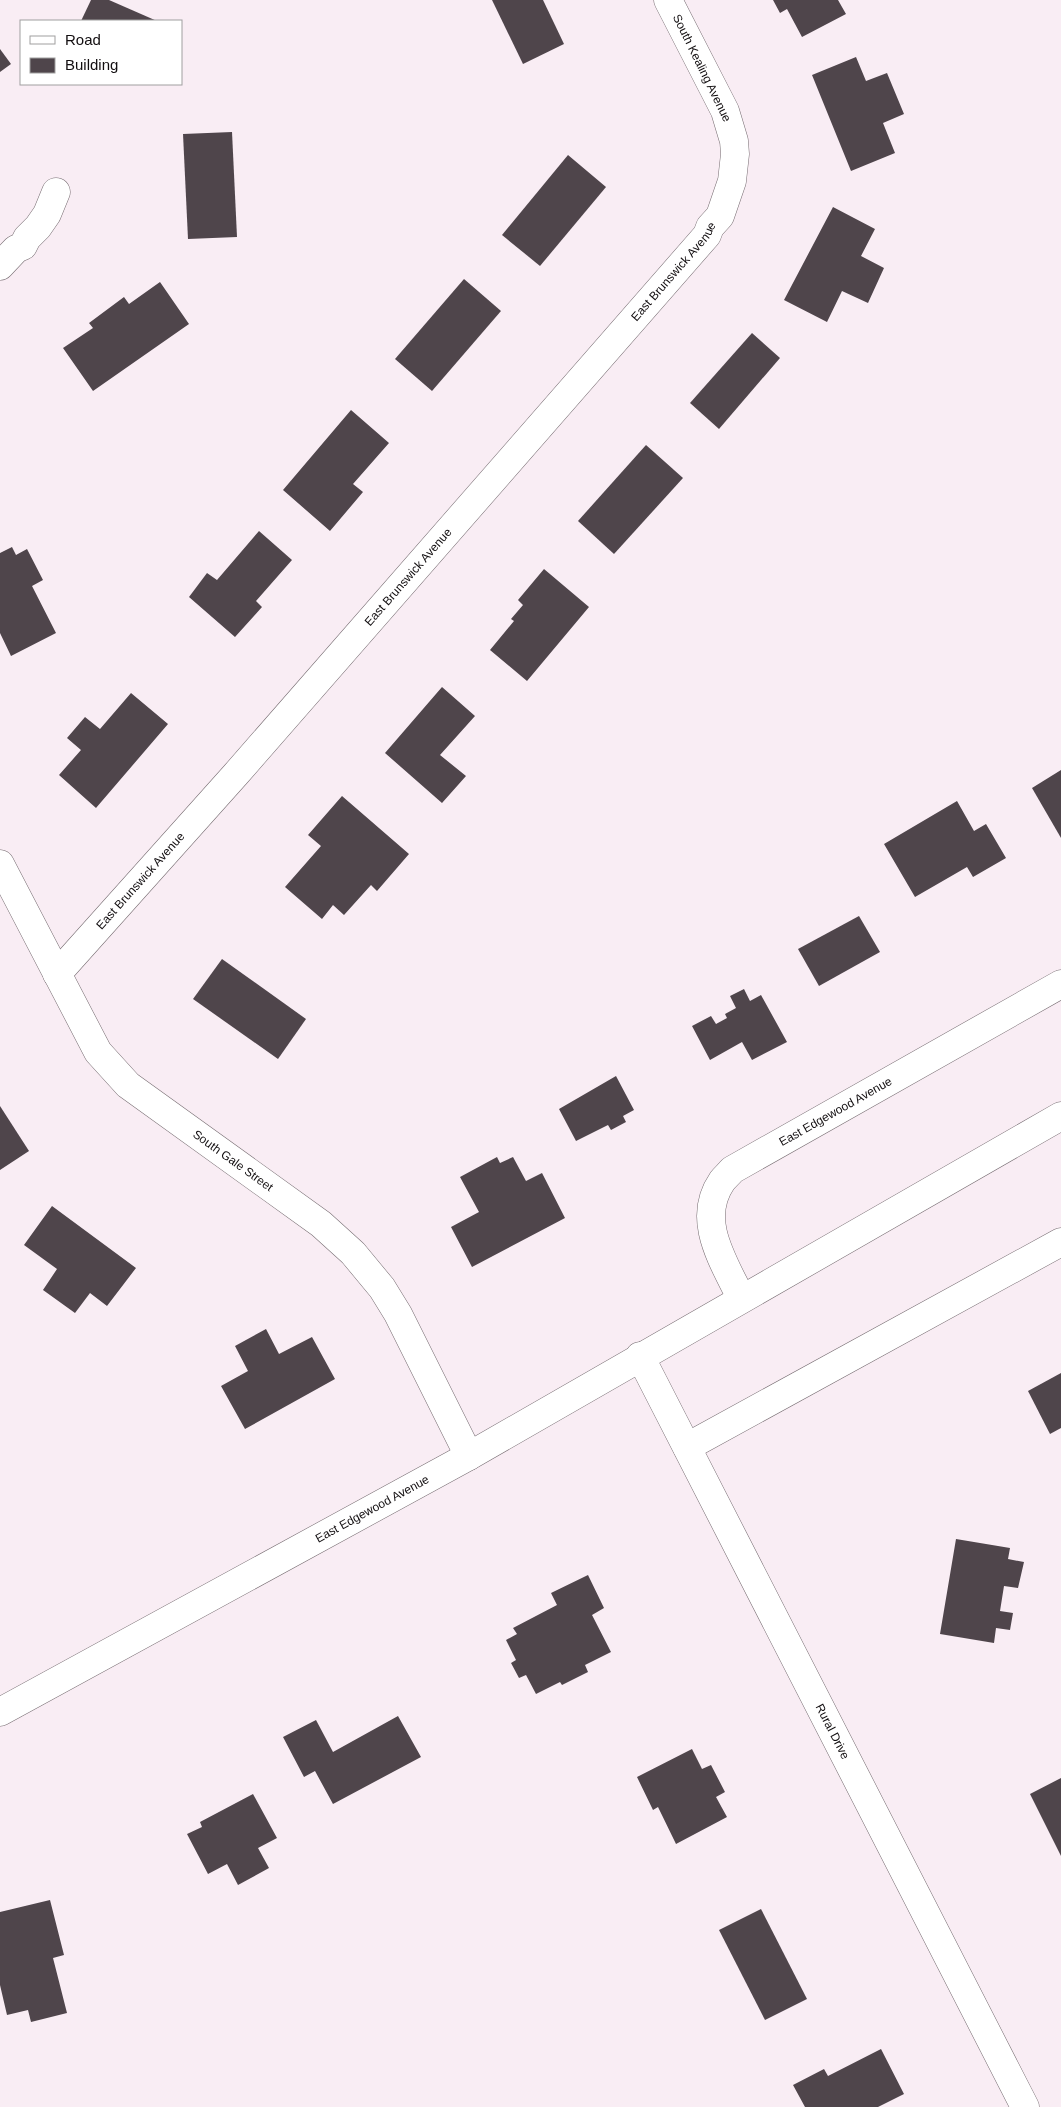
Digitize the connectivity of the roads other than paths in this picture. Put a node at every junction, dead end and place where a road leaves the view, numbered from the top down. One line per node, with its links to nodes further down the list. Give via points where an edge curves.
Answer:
1 (668, 0): 2 (street, South Kealing Avenue, via 725,111 734,141)
2 (734, 166): 6 (street, East Brunswick Avenue, via 726,202 707,234)
3 (56, 192): 4 (street, via 38,227 23,246)
4 (0, 266)
5 (0, 864): 6 (street, South Gale Street)
6 (57, 974): 13 (street, South Gale Street, via 98,1052 128,1085 321,1224 372,1275 398,1314)
7 (1061, 984): 10 (street, East Edgewood Avenue, via 732,1170 715,1196 710,1218 714,1239)
8 (1061, 1116): 10 (street, East Edgewood Avenue)
9 (1061, 1242): 12 (street)
10 (741, 1298): 11 (street, East Edgewood Avenue)
11 (640, 1356): 12 (street, Rural Drive); 13 (street, East Edgewood Avenue)
12 (687, 1447): 15 (street, Rural Drive)
13 (468, 1456): 14 (street, East Edgewood Avenue)
14 (0, 1712)
15 (1025, 2107)

